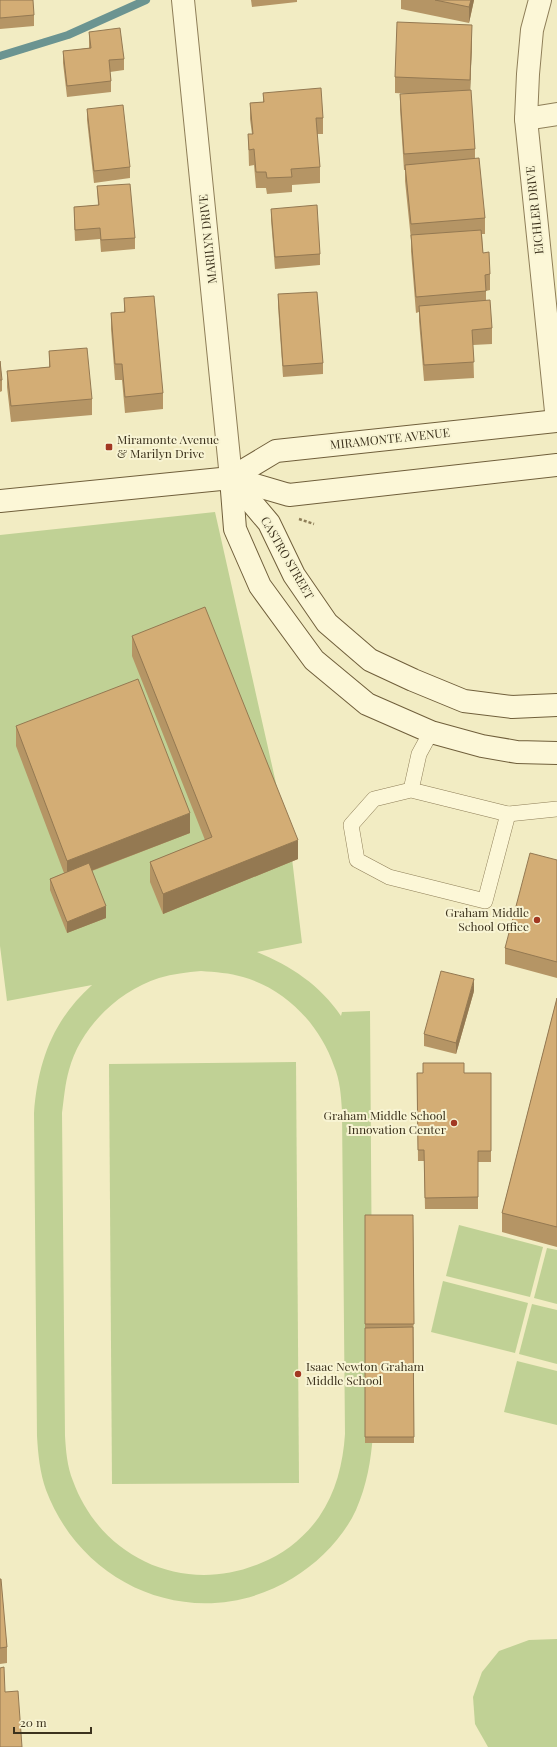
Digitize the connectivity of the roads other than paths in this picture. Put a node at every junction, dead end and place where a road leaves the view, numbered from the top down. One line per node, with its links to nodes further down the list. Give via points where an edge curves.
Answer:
1 (183, 0): 7 (street, MARILYN DRIVE)
2 (540, 0): 4 (street, EICHLER DRIVE, via 532,30)
3 (557, 114): 4 (street)
4 (526, 118): 5 (street, EICHLER DRIVE)
5 (557, 421): 7 (street, MIRAMONTE AVENUE, via 276,451)
6 (557, 465): 7 (street, MIRAMONTE AVENUE, via 289,495)
7 (232, 478): 8 (street, MIRAMONTE AVENUE); 9 (street, CASTRO STREET, via 269,523 294,575 326,623 370,660 464,701 512,707); 10 (street, via 235,529 260,586 314,660 367,704)
8 (0, 501)
9 (557, 705)
10 (431, 732): 11 (street, via 482,746 517,752); 12 (lane, via 419,754)
11 (557, 753)
12 (411, 790): 14 (lane); 14 (lane, via 374,799 351,825 357,860 389,877 485,901)
13 (557, 809): 14 (lane)
14 (508, 814)

